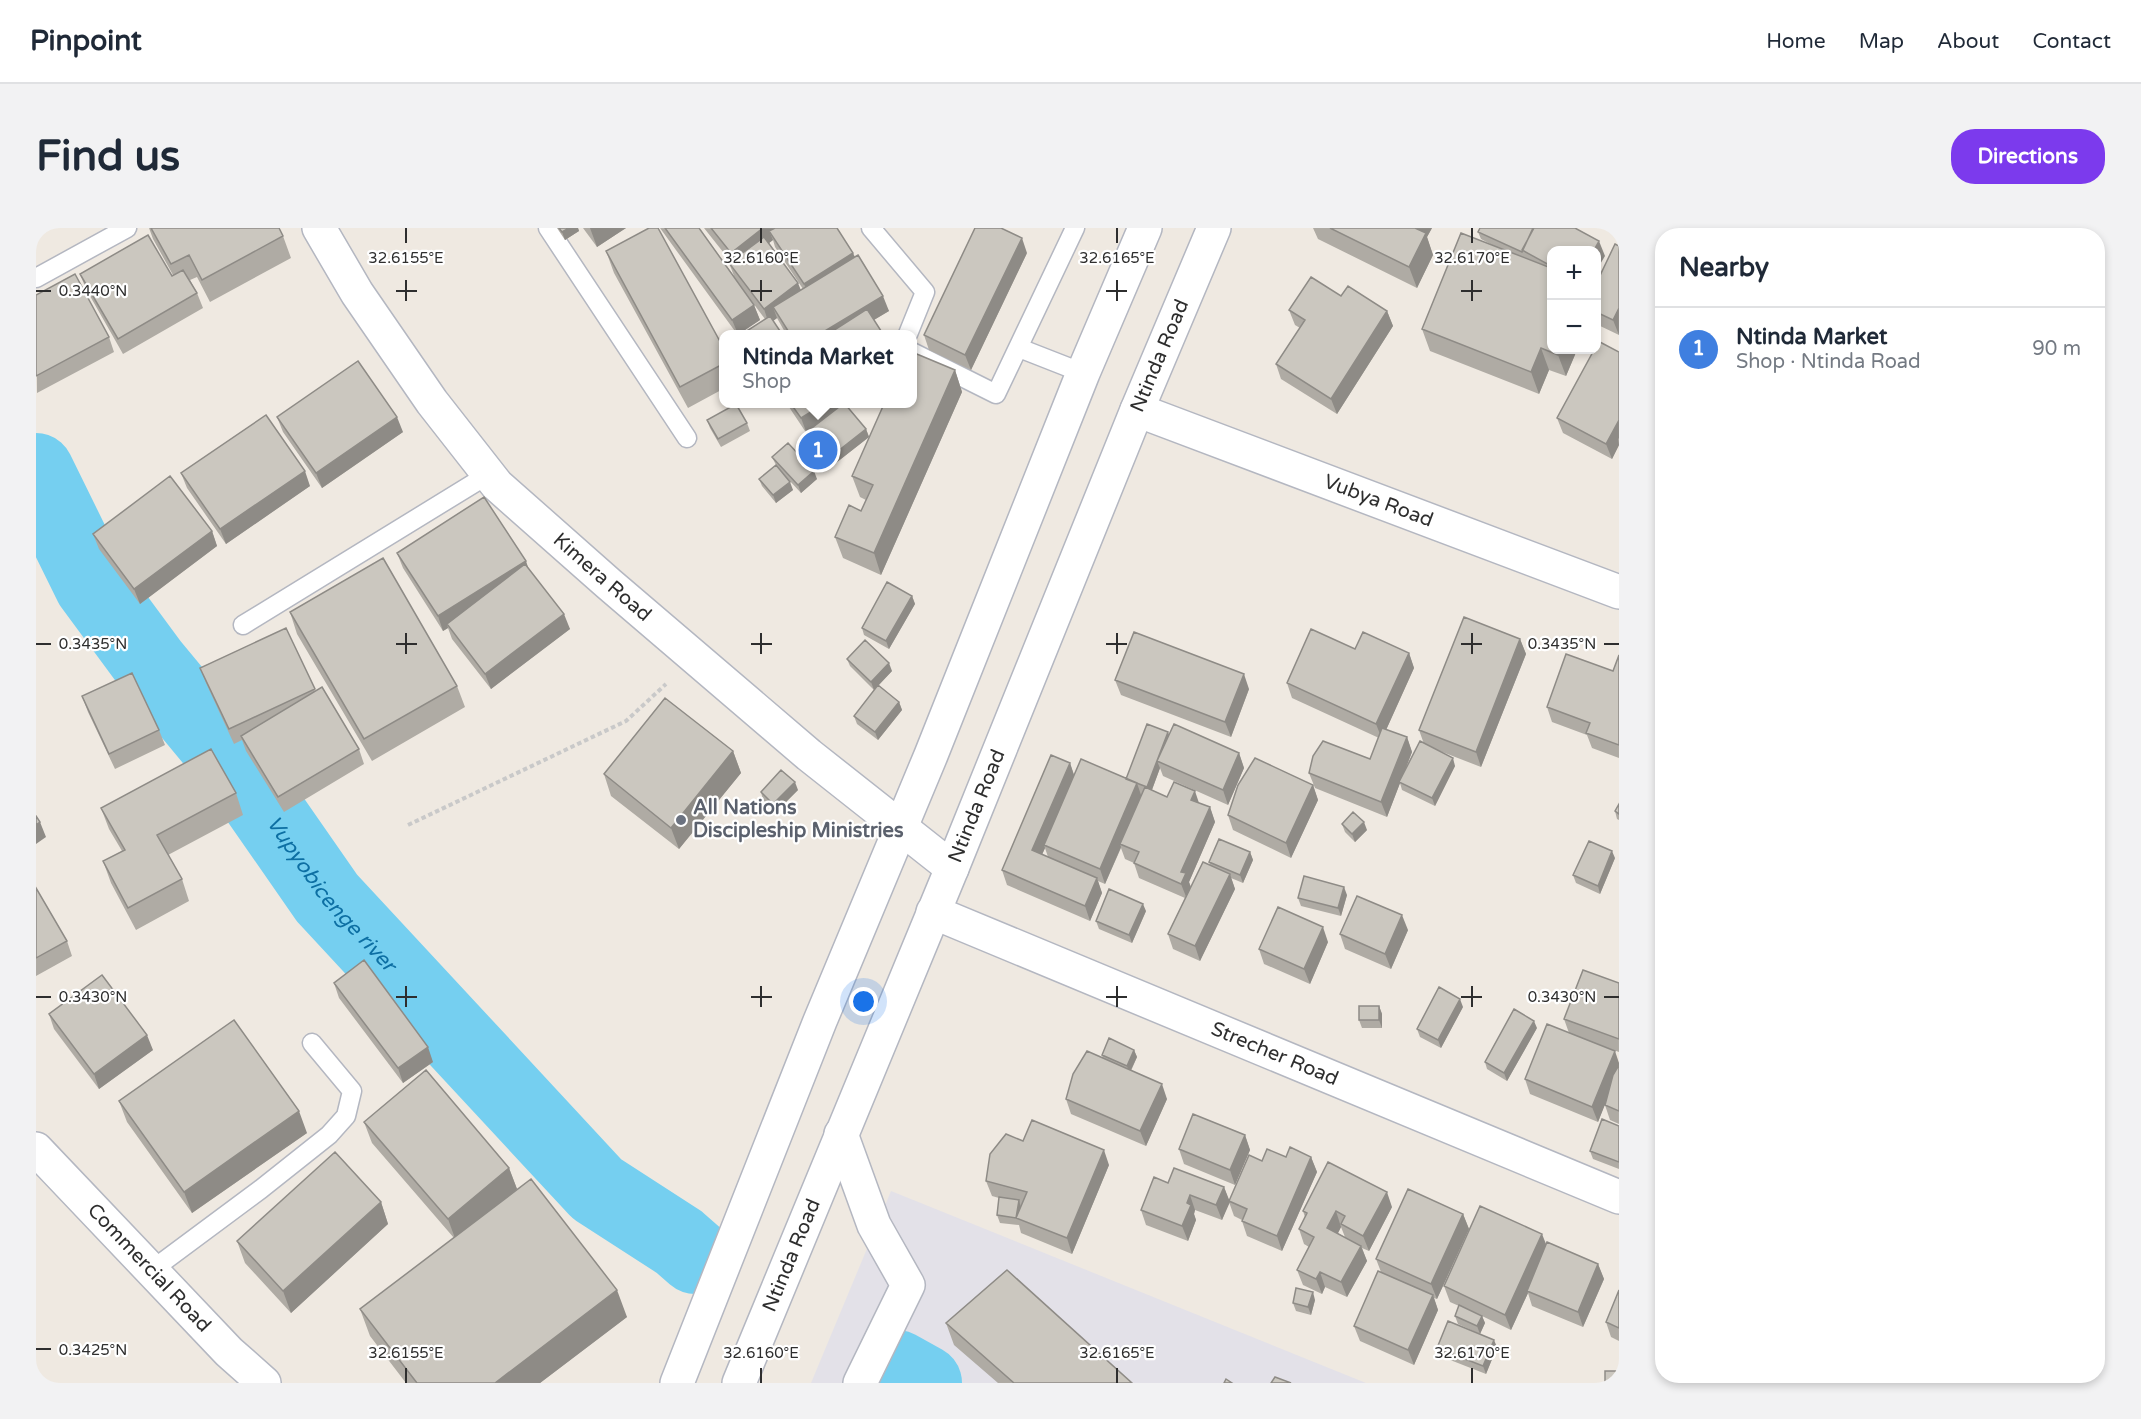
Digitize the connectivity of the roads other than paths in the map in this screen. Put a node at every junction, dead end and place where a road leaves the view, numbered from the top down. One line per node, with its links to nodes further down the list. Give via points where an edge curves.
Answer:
1 (127, 228): 8 (lane)
2 (319, 228): 15 (street, Kimera Road, via 357,293)
3 (548, 228): 14 (lane)
4 (871, 228): 9 (lane, via 925,292)
5 (1075, 228): 10 (lane)
6 (1144, 228): 12 (street)
7 (1214, 228): 13 (street, Ntinda Road)
8 (36, 278)
9 (910, 330)
10 (1019, 348): 11 (lane, via 996,394); 12 (lane)
11 (917, 354)
12 (1083, 373): 18 (street)
13 (1137, 410): 16 (street, Vubya Road); 19 (street, Ntinda Road)
14 (687, 438)
15 (489, 474): 17 (lane); 18 (street, Kimera Road, via 694,657)
16 (1619, 592)
17 (243, 626)
18 (900, 828): 19 (street, Kimera Road); 27 (street)
19 (952, 867): 20 (street, Ntinda Road)
20 (933, 912): 22 (street, Ntinda Road); 24 (street, Strecher Road)
21 (312, 1043): 25 (lane, via 352,1091 346,1116 329,1135)
22 (841, 1134): 28 (street, Ntinda Road); 29 (street, via 874,1225 908,1285)
23 (36, 1149): 25 (street, Commercial Road)
24 (1619, 1197)
25 (152, 1270): 26 (street, Commercial Road, via 229,1352)
26 (264, 1383)
27 (677, 1383)
28 (739, 1383)
29 (860, 1383)

